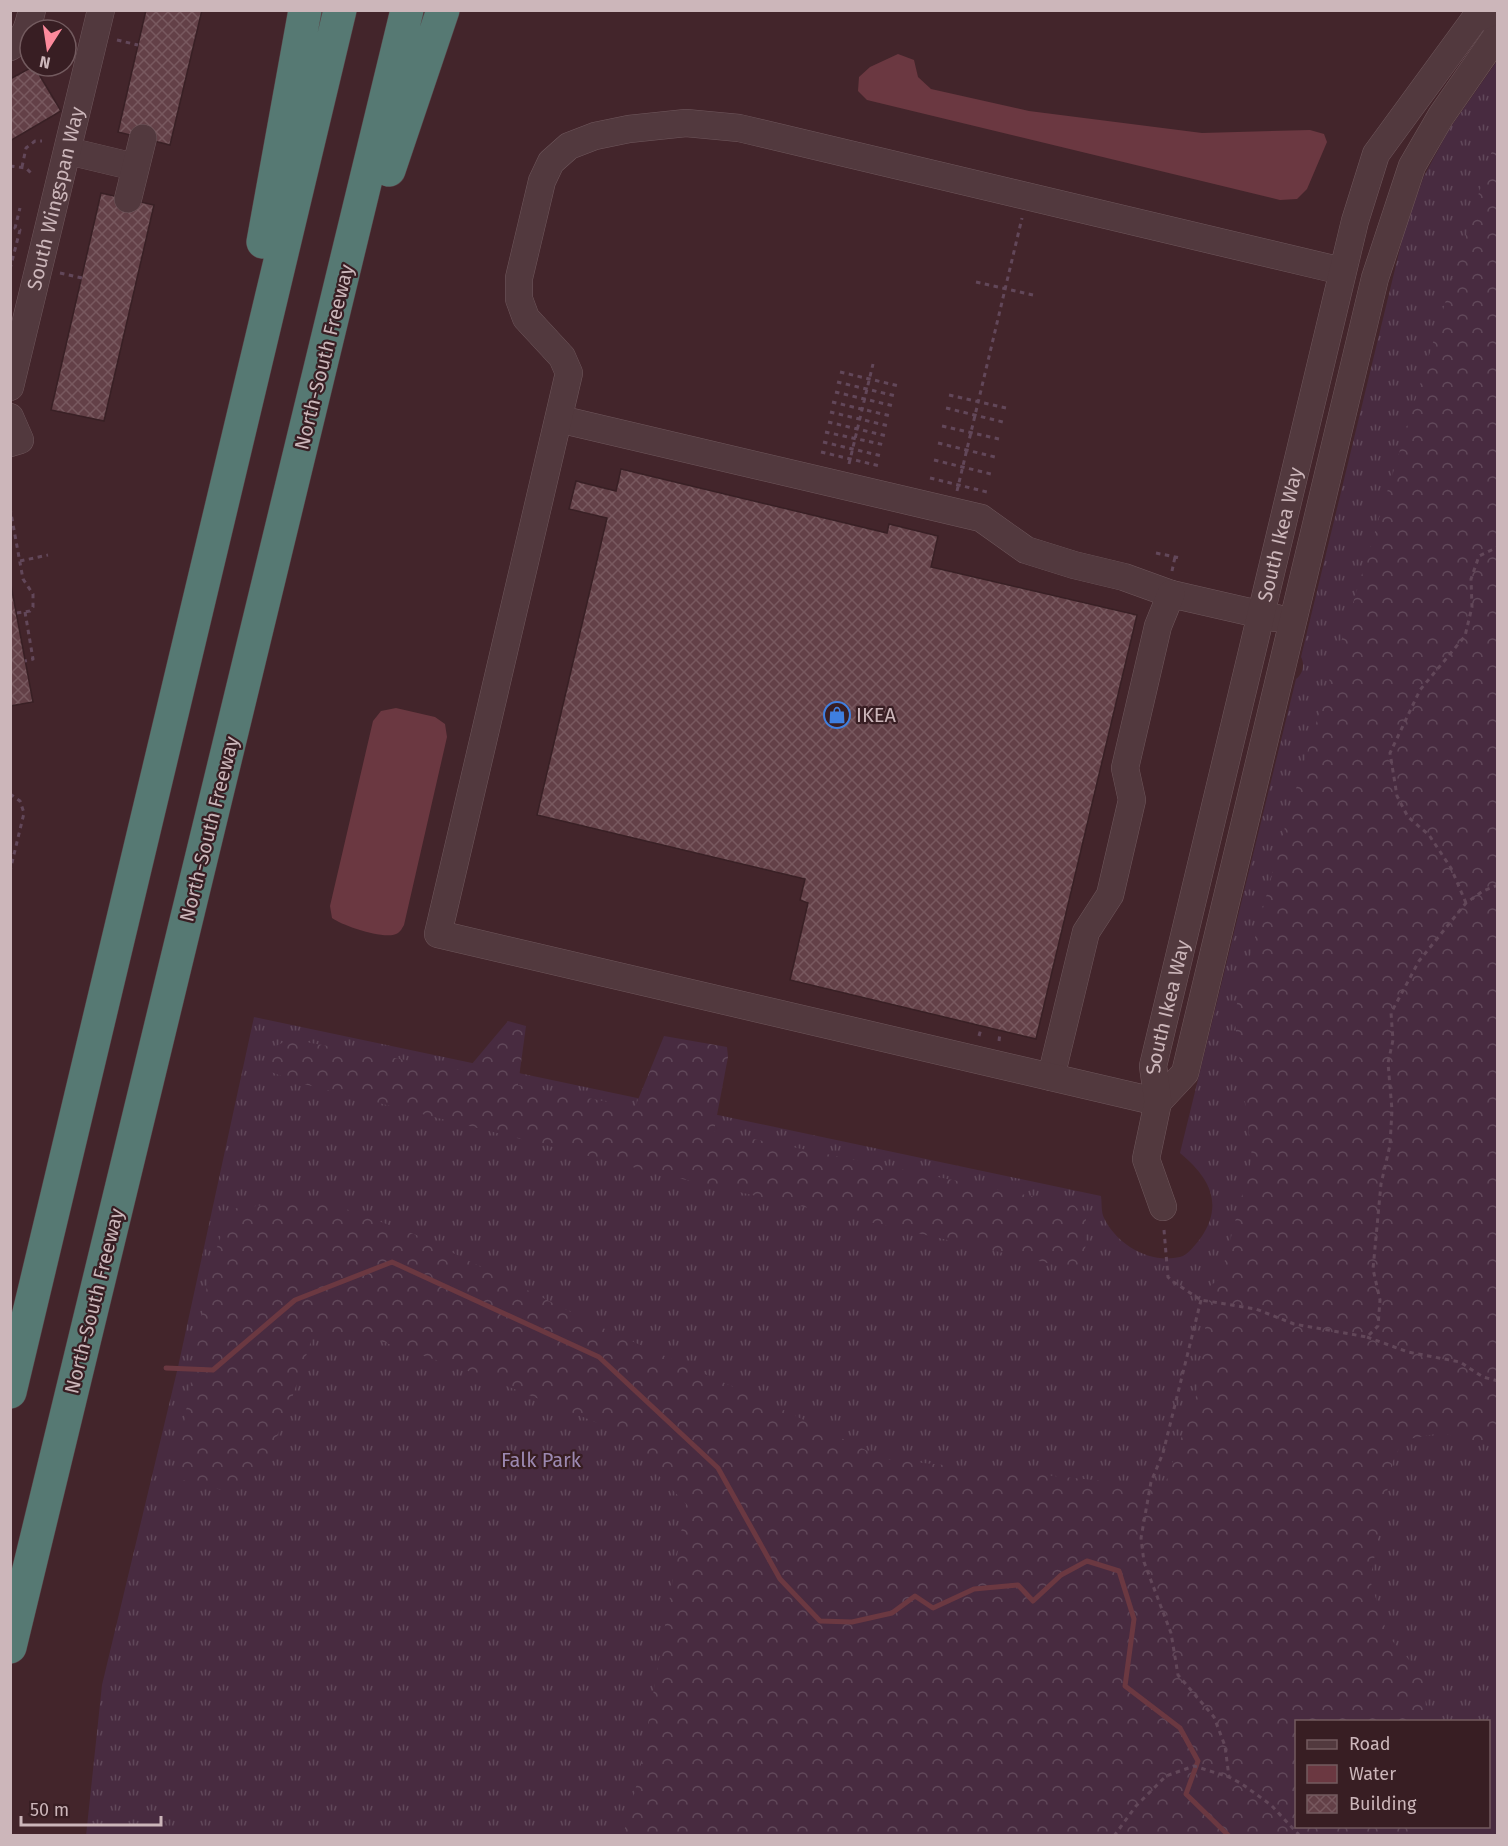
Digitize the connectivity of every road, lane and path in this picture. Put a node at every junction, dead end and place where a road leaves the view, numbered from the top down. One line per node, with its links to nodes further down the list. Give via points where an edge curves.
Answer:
1 (32, 10): 9 (street, via 27,32)
2 (101, 10): 12 (street, South Wingspan Way)
3 (305, 10): 90 (highway)
4 (339, 10): 90 (highway)
5 (407, 10): 28 (highway, North-South Freeway)
6 (443, 10): 28 (highway)
7 (1496, 10): 23 (street, South Ikea Way, via 1474,20 1376,154)
8 (1497, 34): 91 (street, South Ikea Way, via 1412,166 1385,242)
9 (10, 47)
10 (143, 138): 15 (street)
11 (42, 141): 14 (path, via 26,148)
12 (68, 151): 15 (street); 33 (street, South Wingspan Way)
13 (10, 166): 14 (path)
14 (22, 167): 16 (path)
15 (135, 167): 17 (street)
16 (31, 173)
17 (128, 199)
18 (20, 208): 21 (path)
19 (1022, 218): 25 (path)
20 (10, 225): 21 (path)
21 (15, 228): 22 (path, via 20,230)
22 (10, 269)
23 (1342, 271): 49 (street, via 739,128 686,123 629,129 569,146 551,162 540,192 519,279 519,298 526,318 562,357 569,373); 89 (street, South Ikea Way)
24 (976, 282): 25 (path)
25 (1005, 289): 26 (path); 40 (path)
26 (1033, 295)
27 (873, 364): 30 (path)
28 (321, 368): 104 (highway, North-South Freeway)
29 (840, 372): 30 (path)
30 (869, 379): 32 (path); 34 (path)
31 (837, 382): 34 (path)
32 (898, 386)
33 (10, 387)
34 (867, 389): 37 (path); 38 (path)
35 (835, 392): 38 (path)
36 (949, 395): 40 (path)
37 (896, 396)
38 (865, 399): 41 (path); 44 (path)
39 (832, 402): 44 (path)
40 (978, 402): 43 (path); 46 (path)
41 (894, 406)
42 (946, 408): 46 (path)
43 (1006, 408)
44 (862, 409): 47 (path); 50 (path)
45 (830, 412): 50 (path)
46 (975, 415): 52 (path); 57 (path)
47 (891, 416)
48 (10, 417): 62 (street, via 20,440)
49 (558, 419): 77 (street); 97 (street, via 438,934)
50 (860, 419): 53 (path); 55 (path)
51 (828, 422): 55 (path)
52 (1003, 422)
53 (889, 426)
54 (942, 426): 57 (path)
55 (858, 429): 58 (path); 59 (path)
56 (825, 432): 59 (path)
57 (971, 433): 60 (path); 66 (path)
58 (887, 436)
59 (855, 439): 64 (path); 65 (path)
60 (999, 439)
61 (823, 442): 65 (path)
62 (10, 443)
63 (938, 443): 66 (path)
64 (885, 446)
65 (853, 449): 68 (path); 70 (path)
66 (967, 450): 69 (path); 73 (path)
67 (821, 452): 70 (path)
68 (882, 456)
69 (995, 457)
70 (850, 459): 72 (path); 77 (path)
71 (934, 460): 73 (path)
72 (880, 466)
73 (963, 467): 74 (path); 76 (path)
74 (991, 474)
75 (930, 478): 76 (path)
76 (958, 485): 78 (path); 80 (path)
77 (844, 486): 80 (street)
78 (987, 492)
79 (10, 508): 85 (path)
80 (952, 511): 86 (street, via 981,518 1026,550)
81 (1497, 547): 96 (path, via 1479,556 1471,579 1472,608 1465,636 1420,690 1390,753 1397,796 1408,817 1429,835 1451,868)
82 (1156, 553): 84 (path)
83 (48, 555): 85 (path)
84 (1180, 558)
85 (20, 561): 87 (path, via 23,579 33,594 33,607)
86 (1172, 594): 89 (street); 97 (street, via 1158,626 1125,768 1132,800 1110,895 1086,932)
87 (24, 612): 88 (path); 92 (path, via 33,659)
88 (17, 613)
89 (1261, 615): 91 (street); 98 (street, South Ikea Way, via 1154,1066)
90 (194, 616): 103 (highway)
91 (1293, 622): 98 (street, South Ikea Way, via 1185,1073)
92 (25, 661)
93 (10, 794): 94 (path, via 20,801 24,813)
94 (10, 871)
95 (1497, 885): 96 (path)
96 (1466, 903): 101 (path, via 1419,961 1391,1013 1390,1145 1373,1269 1380,1300 1378,1326)
97 (1051, 1077): 98 (street)
98 (1158, 1102): 99 (street, South Ikea Way, via 1146,1159)
99 (1163, 1207): 100 (path, via 1168,1277)
100 (1201, 1300): 101 (path, via 1256,1309 1294,1324); 107 (path, via 1163,1453 1150,1482 1141,1538 1144,1562 1171,1634 1178,1675 1214,1717 1225,1746)
101 (1367, 1337): 102 (path, via 1408,1352 1460,1362)
102 (1497, 1381)
103 (10, 1392)
104 (25, 1586): 105 (highway, North-South Freeway); 106 (highway)
105 (10, 1647)
106 (10, 1675)
107 (1229, 1777): 108 (path, via 1194,1767 1167,1776); 109 (path, via 1271,1805)
108 (1113, 1836)
109 (1300, 1836)

